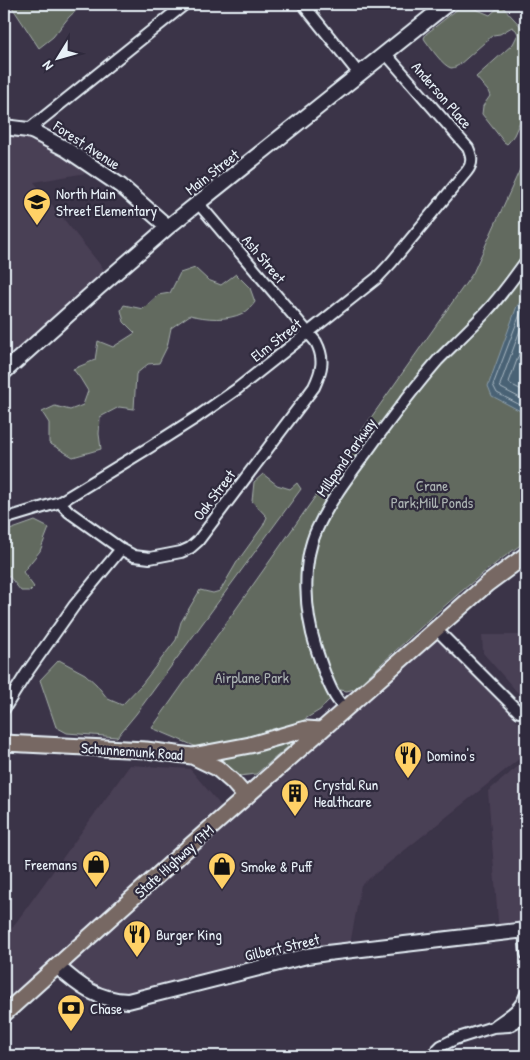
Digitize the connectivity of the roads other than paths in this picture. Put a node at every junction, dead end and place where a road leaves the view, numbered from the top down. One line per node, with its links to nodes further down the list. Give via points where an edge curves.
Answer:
1 (186, 4): 7 (street)
2 (303, 4): 5 (street)
3 (447, 4): 4 (street, Main Street)
4 (386, 54): 5 (street, Main Street); 8 (street, Anderson Place, via 466,145)
5 (360, 75): 9 (street, Main Street)
6 (4, 127): 7 (street, Forest Avenue)
7 (28, 130): 10 (street, Forest Avenue, via 66,149 110,179)
8 (472, 158): 12 (street, Elm Street, via 467,171 382,273)
9 (198, 203): 10 (street, Main Street); 12 (street, Ash Street)
10 (168, 227): 13 (street, Main Street)
11 (526, 261): 20 (street, Millpond Parkway, via 503,293 414,388 343,484 316,530 306,576 313,637 333,694)
12 (308, 333): 14 (street, Elm Street, via 202,414); 16 (street, Oak Street, via 321,352 321,372 314,388 198,542 181,552 150,558 134,556)
13 (4, 372)
14 (60, 502): 15 (street); 16 (street, Oak Street)
15 (4, 520)
16 (121, 549): 19 (street, via 74,606)
17 (526, 555): 18 (main road, State Highway 17M)
18 (436, 629): 20 (main road, State Highway 17M); 21 (street)
19 (4, 709)
20 (345, 709): 22 (main road, State Highway 17M)
21 (519, 712)
22 (321, 730): 24 (main road, via 306,729 273,740); 25 (main road, State Highway 17M)
23 (4, 743): 24 (main road, Schunnemunk Road, via 146,750)
24 (192, 756): 25 (main road, Schunnemunk Road, via 217,768)
25 (246, 797): 28 (main road, State Highway 17M)
26 (525, 931): 27 (street); 28 (street, Gilbert Street, via 307,956 128,1000 96,994 77,984)
27 (526, 954)
28 (57, 966): 31 (main road, State Highway 17M)
29 (526, 994): 32 (street, via 521,1006)
30 (526, 1013): 32 (street, via 509,1026)
31 (4, 1014)
32 (493, 1027): 33 (street, via 455,1039 441,1046)
33 (432, 1056)

